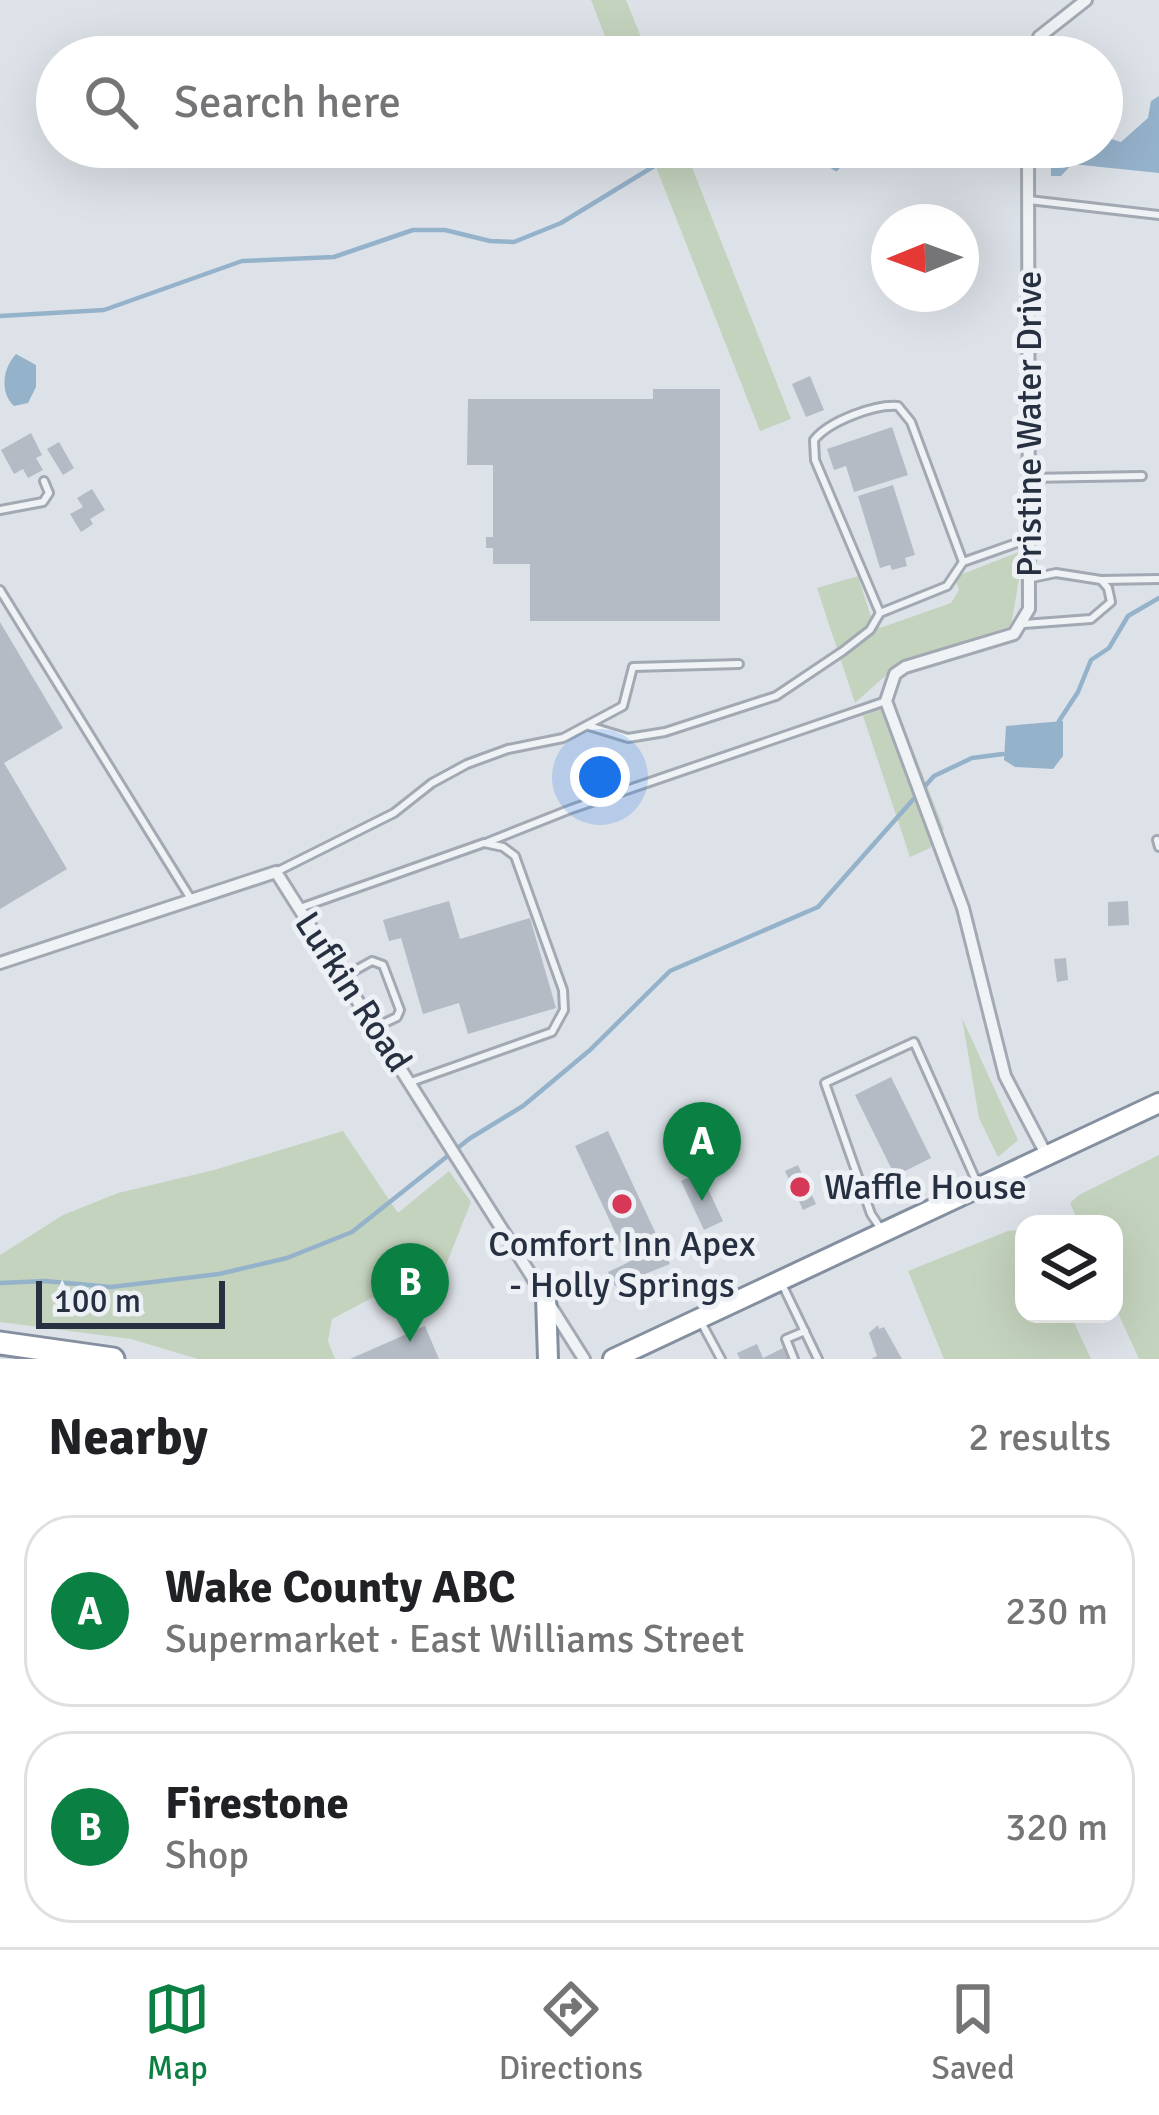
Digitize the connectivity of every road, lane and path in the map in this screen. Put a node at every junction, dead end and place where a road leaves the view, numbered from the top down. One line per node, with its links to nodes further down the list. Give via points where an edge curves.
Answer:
1 (1085, 0): 2 (street)
2 (1040, 36)
3 (1029, 168): 4 (street, Pristine Water Drive)
4 (1030, 196): 5 (lane); 7 (street, Pristine Water Drive)
5 (1159, 215)
6 (1142, 476): 7 (lane)
7 (1029, 478): 10 (street, Pristine Water Drive)
8 (44, 481): 9 (lane, via 43,502)
9 (0, 510)
10 (1029, 538): 11 (lane); 12 (street, Pristine Water Drive)
11 (962, 562): 16 (lane, via 947,586); 16 (lane, via 898,406 822,430 815,460)
12 (1029, 578): 14 (lane); 17 (street, Pristine Water Drive)
13 (1159, 579): 14 (lane)
14 (1101, 580): 17 (lane, via 1111,602 1090,620)
15 (0, 590): 23 (lane)
16 (880, 613): 20 (lane, via 843,651 763,701 628,738)
17 (1020, 625): 19 (street, Pristine Water Drive, via 1015,634 905,667)
18 (739, 664): 20 (lane, via 633,667 623,706)
19 (886, 701): 21 (lane); 30 (street, via 963,908 1005,1076)
20 (589, 726): 22 (lane, via 466,764 394,813)
21 (484, 843): 24 (lane); 28 (lane, via 514,856 564,1010 552,1032)
22 (276, 872): 23 (street, Lufkin Road); 24 (street, Lufkin Road)
23 (190, 899): 25 (street, Lufkin Road)
24 (299, 908): 26 (street, Lufkin Road)
25 (0, 963)
26 (343, 976): 27 (street, Lufkin Road); 27 (lane, via 383,965 400,1010)
27 (376, 1027): 28 (street, Lufkin Road)
28 (411, 1082): 34 (street, Lufkin Road)
29 (1159, 1103): 30 (highway)
30 (1047, 1156): 31 (highway)
31 (980, 1187): 32 (highway); 32 (lane, via 914,1042 824,1083)
32 (883, 1232): 33 (highway)
33 (780, 1281): 35 (highway); 36 (lane)
34 (546, 1296): 39 (highway); 40 (street, Lufkin Road)
35 (700, 1318): 41 (highway); 42 (lane)
36 (805, 1331): 43 (lane, via 786,1340); 44 (lane)
37 (0, 1343): 38 (highway)
38 (113, 1359)
39 (548, 1359)
40 (584, 1359)
41 (613, 1359)
42 (721, 1359)
43 (794, 1359)
44 (818, 1359)

